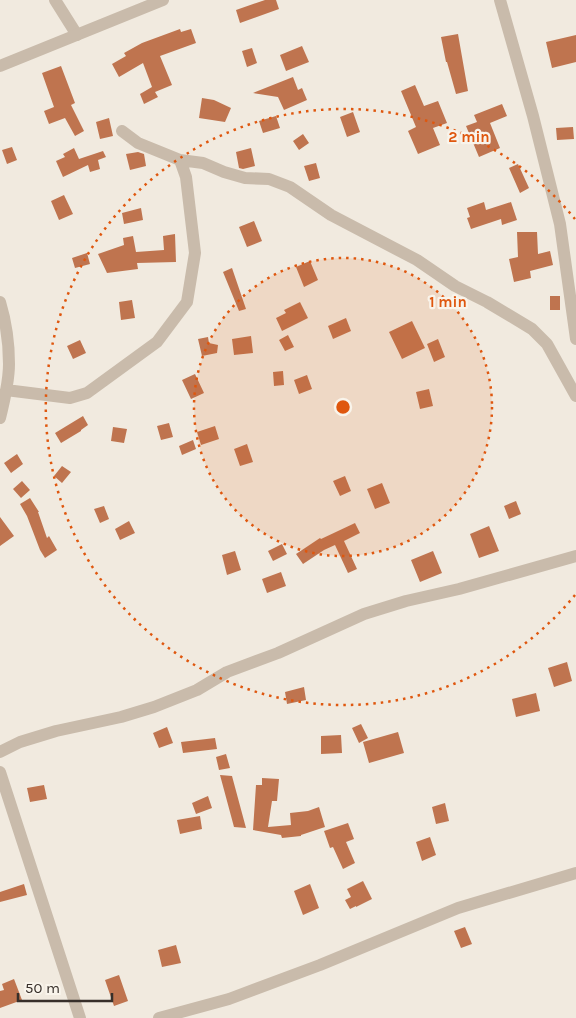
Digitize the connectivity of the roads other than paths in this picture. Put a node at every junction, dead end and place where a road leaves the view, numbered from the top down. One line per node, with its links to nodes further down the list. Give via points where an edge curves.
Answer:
1 (55, 0): 4 (street)
2 (500, 0): 9 (street, via 560,224)
3 (160, 1): 4 (street)
4 (77, 35): 5 (street)
5 (0, 66)
6 (122, 131): 7 (street, via 138,143)
7 (180, 160): 10 (street, via 186,177 196,253 187,302 157,342 87,393 70,398); 11 (street, via 203,163 245,178 269,180 290,187 331,215 417,260 454,286 532,329 547,344)
8 (0, 302): 10 (street, via 6,322 9,365)
9 (576, 339)
10 (6, 390): 12 (street)
11 (576, 396)
12 (0, 418)
13 (576, 556): 14 (street, via 364,614 227,672 197,690 121,717 20,742)
14 (0, 752)
15 (0, 772): 17 (street)
16 (576, 873): 18 (street, via 458,908 229,999)
17 (80, 1018)
18 (159, 1018)

